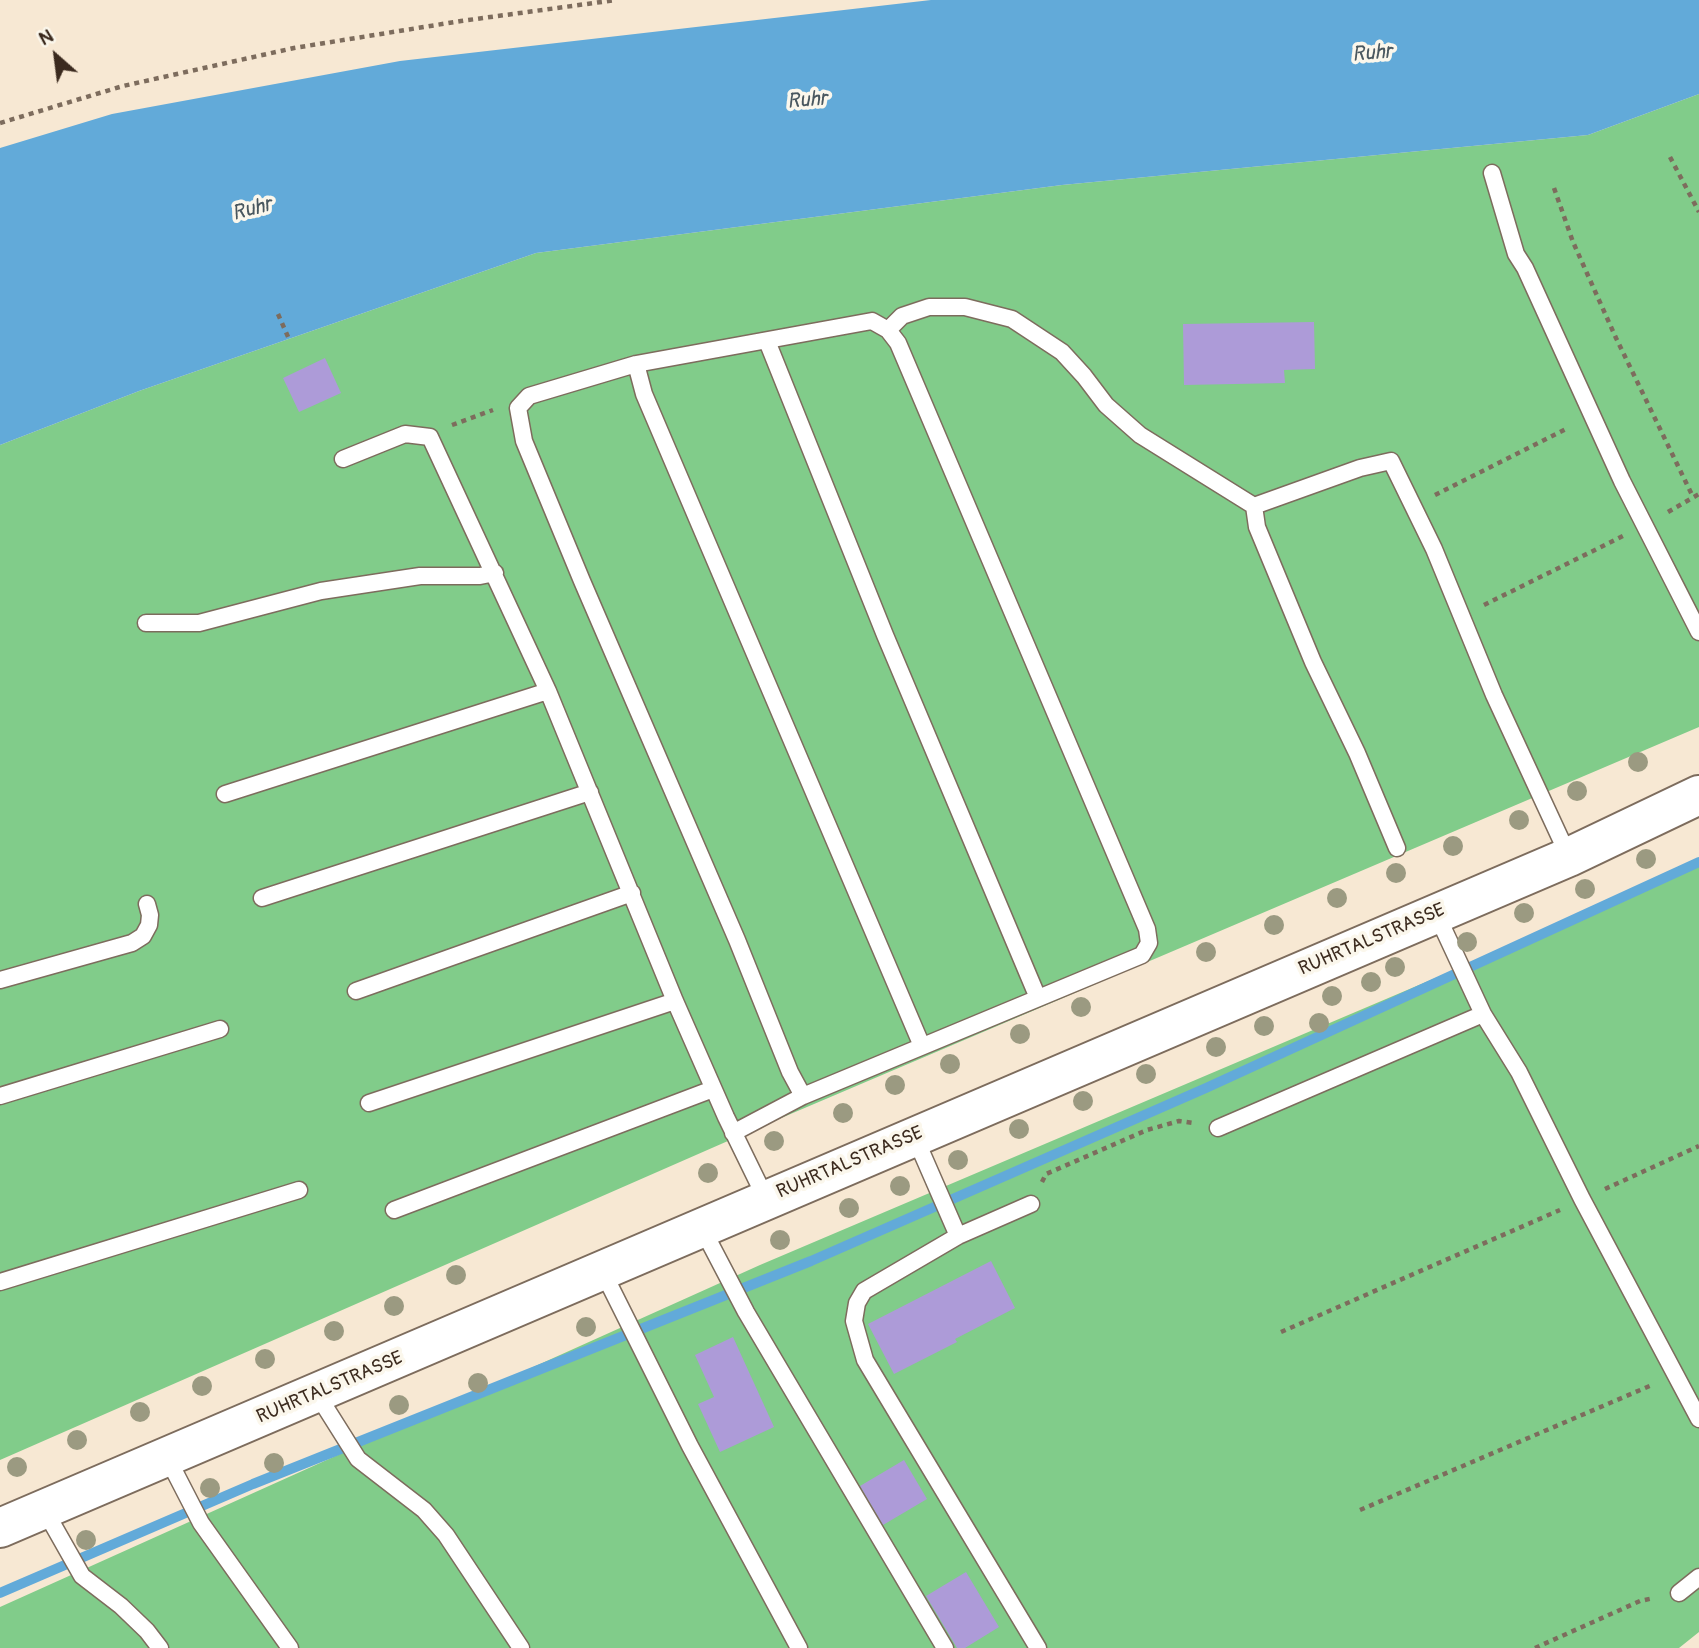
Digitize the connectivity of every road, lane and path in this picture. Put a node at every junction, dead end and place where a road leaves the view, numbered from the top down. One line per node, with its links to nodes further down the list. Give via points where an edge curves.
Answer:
1 (616, 0): 2 (path, via 295,48 122,86)
2 (0, 123)
3 (1670, 157): 6 (path)
4 (1492, 173): 13 (lane, via 1516,254)
5 (1554, 188): 17 (path, via 1616,338)
6 (1699, 212)
7 (278, 314): 9 (path)
8 (888, 330): 10 (lane, via 872,321); 18 (lane, via 902,317 929,307 965,307 1012,319 1062,352 1106,405 1140,435); 37 (lane, via 898,343 1147,929 1149,943 1142,955)
9 (289, 339)
10 (767, 341): 11 (lane); 37 (lane)
11 (636, 364): 12 (lane, via 529,396); 41 (lane, via 644,394)
12 (518, 408): 14 (path, via 503,407 460,420); 44 (lane, via 524,441 577,569)
13 (1592, 416): 19 (path); 20 (lane)
14 (430, 437): 15 (lane, via 405,434); 21 (lane)
15 (343, 459)
16 (1699, 494): 17 (path)
17 (1693, 497): 20 (path)
18 (1254, 506): 19 (lane, via 1391,461); 29 (lane, via 1272,564)
19 (1413, 506): 22 (lane)
20 (1645, 526): 22 (path); 24 (lane)
21 (495, 573): 23 (lane, via 408,578 321,591 199,623); 25 (lane)
22 (1461, 616): 30 (lane)
23 (146, 623)
24 (1699, 632)
25 (548, 691): 26 (lane); 27 (lane)
26 (590, 792): 31 (lane); 32 (lane)
27 (225, 794)
28 (1699, 795): 30 (main road, RUHRTALSTRASSE)
29 (1397, 848)
30 (1569, 857): 34 (main road, RUHRTALSTRASSE)
31 (632, 893): 36 (lane); 38 (lane)
32 (262, 898)
33 (147, 904): 35 (lane, via 149,925 132,943)
34 (1436, 913): 39 (lane); 48 (main road, RUHRTALSTRASSE)
35 (0, 980)
36 (356, 991)
37 (1038, 998): 41 (lane)
38 (675, 1001): 42 (lane); 45 (lane)
39 (1483, 1014): 46 (lane); 52 (lane, via 1519,1072)
40 (220, 1029): 43 (lane)
41 (922, 1046): 44 (lane)
42 (713, 1088): 47 (lane); 54 (lane)
43 (0, 1096)
44 (803, 1096): 47 (lane)
45 (369, 1103)
46 (1217, 1128): 53 (path, via 1179,1121 1147,1130 1046,1174)
47 (733, 1133): 51 (lane)
48 (914, 1135): 51 (main road, RUHRTALSTRASSE); 56 (lane)
49 (1699, 1146): 52 (path)
50 (299, 1190): 58 (lane)
51 (766, 1199): 55 (main road, RUHRTALSTRASSE)
52 (1581, 1199): 59 (path); 60 (lane)
53 (1031, 1205): 56 (lane)
54 (394, 1210)
55 (702, 1228): 57 (main road, RUHRTALSTRASSE); 73 (lane, via 746,1312)
56 (958, 1236): 74 (lane, via 864,1291 853,1321 865,1360)
57 (603, 1272): 61 (main road, RUHRTALSTRASSE); 72 (lane)
58 (0, 1282)
59 (1282, 1332)
60 (1678, 1377): 62 (lane); 65 (path)
61 (317, 1394): 63 (main road, RUHRTALSTRASSE); 71 (lane, via 358,1459 425,1510 446,1535)
62 (1699, 1419)
63 (167, 1457): 64 (main road, RUHRTALSTRASSE); 70 (lane, via 201,1523)
64 (44, 1509): 66 (main road, RUHRTALSTRASSE); 69 (lane, via 82,1576 121,1606)
65 (1360, 1510)
66 (0, 1528)
67 (1699, 1577): 68 (lane)
68 (1679, 1593): 75 (path, via 1640,1601)
69 (160, 1648)
70 (290, 1648)
71 (521, 1648)
72 (799, 1648)
73 (945, 1648)
74 (1038, 1648)
75 (1535, 1648)

